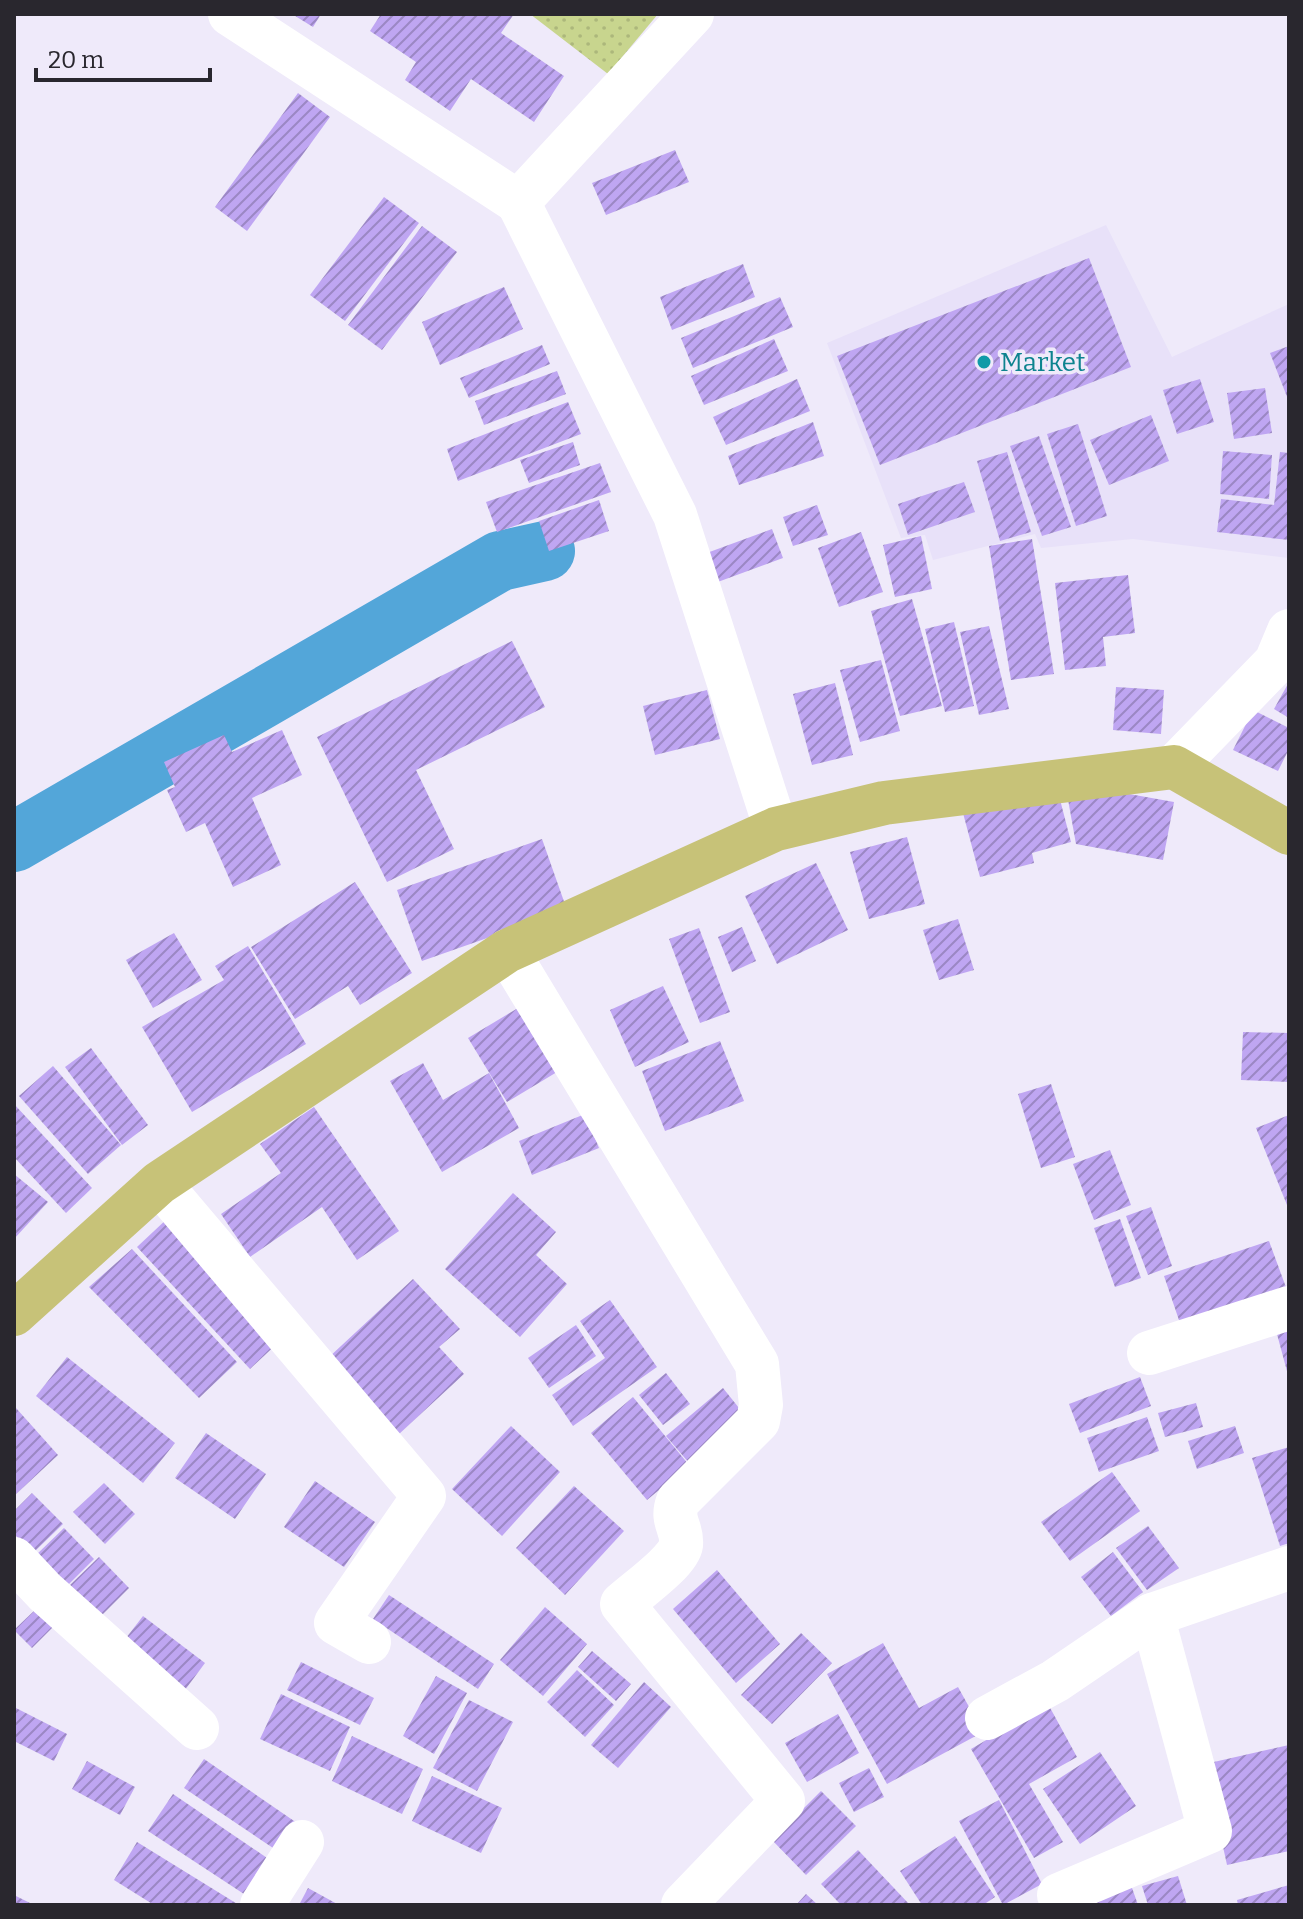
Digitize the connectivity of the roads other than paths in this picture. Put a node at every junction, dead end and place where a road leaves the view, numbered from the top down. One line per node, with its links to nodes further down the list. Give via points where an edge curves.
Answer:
1 (230, 14): 3 (street)
2 (692, 14): 3 (street)
3 (518, 202): 6 (street, via 675,515)
4 (1289, 631): 5 (street, via 1276,662)
5 (1174, 767): 6 (main road, via 884,803); 7 (main road)
6 (776, 829): 8 (main road)
7 (1289, 833)
8 (507, 951): 9 (main road); 22 (street, via 757,1364 758,1421 678,1501 673,1513 682,1542 679,1554 622,1604 783,1801)
9 (159, 1183): 11 (main road); 16 (street, via 424,1496 336,1623)
10 (1289, 1308): 12 (street)
11 (14, 1314)
12 (1149, 1353)
13 (14, 1559): 18 (street)
14 (1289, 1568): 15 (street)
15 (1152, 1615): 17 (street, via 1055,1681); 20 (street, via 1210,1831)
16 (369, 1642)
17 (987, 1718)
18 (197, 1728)
19 (302, 1842): 21 (street)
20 (1059, 1895)
21 (262, 1905)
22 (683, 1905)

